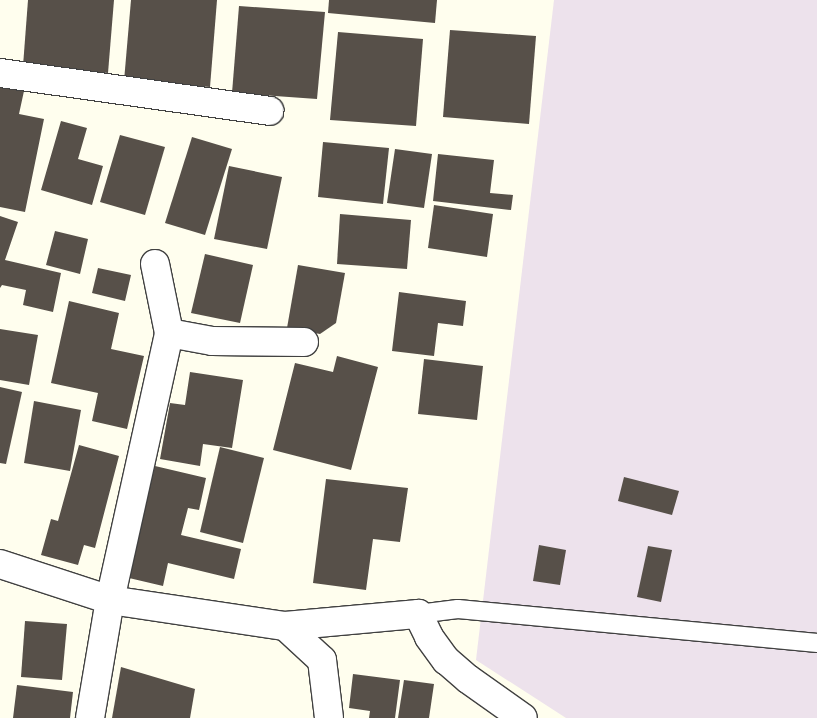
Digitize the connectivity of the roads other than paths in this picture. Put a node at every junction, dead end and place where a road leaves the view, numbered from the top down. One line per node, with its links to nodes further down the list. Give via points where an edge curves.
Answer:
1 (0, 73): 2 (street)
2 (269, 110)
3 (155, 264): 4 (street)
4 (169, 333): 5 (street, via 212,340); 7 (street)
5 (304, 342)
6 (0, 564): 7 (street)
7 (110, 600): 9 (street); 11 (street)
8 (418, 614): 9 (street); 10 (lane, via 458,609); 13 (street, via 429,637 446,660)
9 (285, 626): 12 (street, via 322,660)
10 (817, 643)
11 (90, 718)
12 (329, 718)
13 (522, 718)

